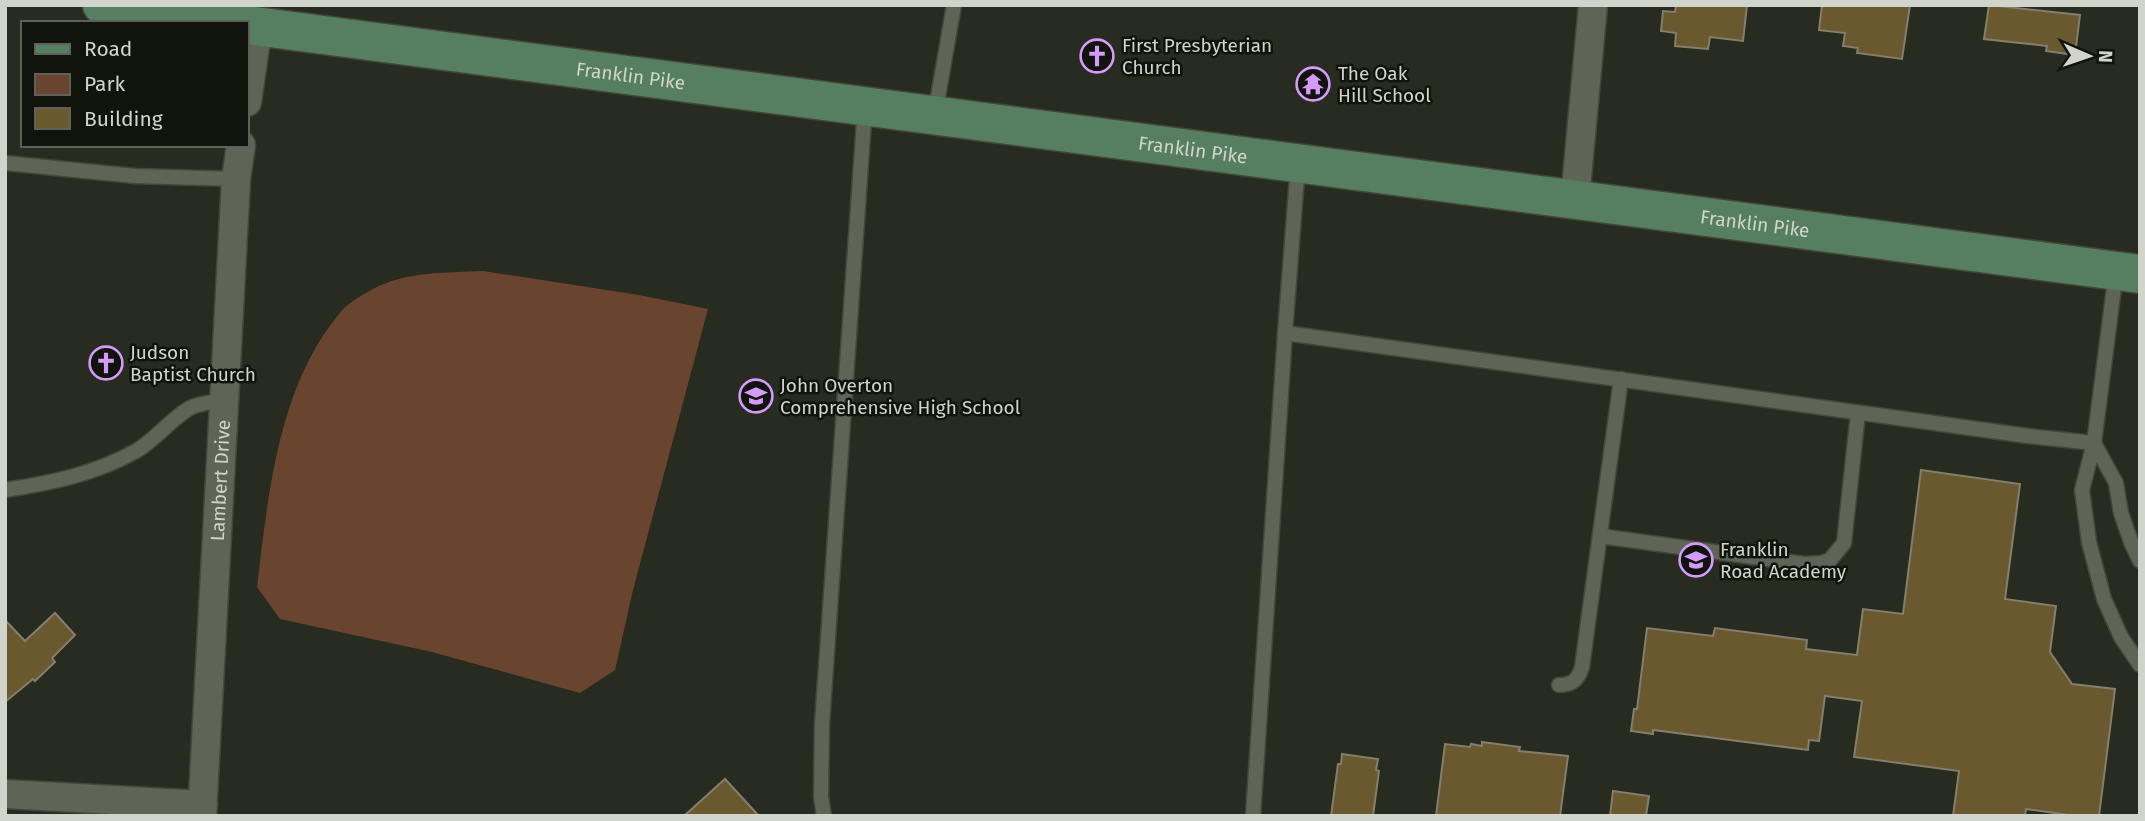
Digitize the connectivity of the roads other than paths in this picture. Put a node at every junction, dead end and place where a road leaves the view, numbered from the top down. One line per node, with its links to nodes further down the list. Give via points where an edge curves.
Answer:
1 (102, 5): 4 (main road, Franklin Pike)
2 (954, 5): 7 (lane)
3 (1593, 5): 12 (street)
4 (216, 21)
5 (248, 25): 6 (main road, Franklin Pike)
6 (865, 105): 7 (main road, Franklin Pike); 26 (lane, via 823,711)
7 (934, 114): 10 (main road, Franklin Pike)
8 (241, 147): 11 (street, Lambert Drive)
9 (5, 163): 11 (lane, via 135,176)
10 (1298, 163): 12 (main road, Franklin Pike); 14 (lane)
11 (236, 179): 16 (street, Lambert Drive)
12 (1575, 199): 13 (main road, Franklin Pike)
13 (2128, 272): 18 (lane)
14 (1285, 333): 15 (lane); 27 (lane)
15 (1621, 379): 17 (lane); 20 (lane)
16 (224, 400): 19 (lane, via 190,408 121,459 84,474); 25 (street, Lambert Drive)
17 (1858, 413): 18 (lane); 20 (lane, via 1844,543 1830,560 1804,564)
18 (2094, 443): 21 (lane, via 2116,483 2121,513); 22 (lane, via 2082,490 2089,542 2104,599)
19 (5, 490)
20 (1600, 536): 23 (lane, via 1582,667 1574,681)
21 (2140, 561)
22 (2140, 665)
23 (1559, 685)
24 (5, 793): 25 (street)
25 (202, 810)
26 (824, 816)
27 (1253, 816)

